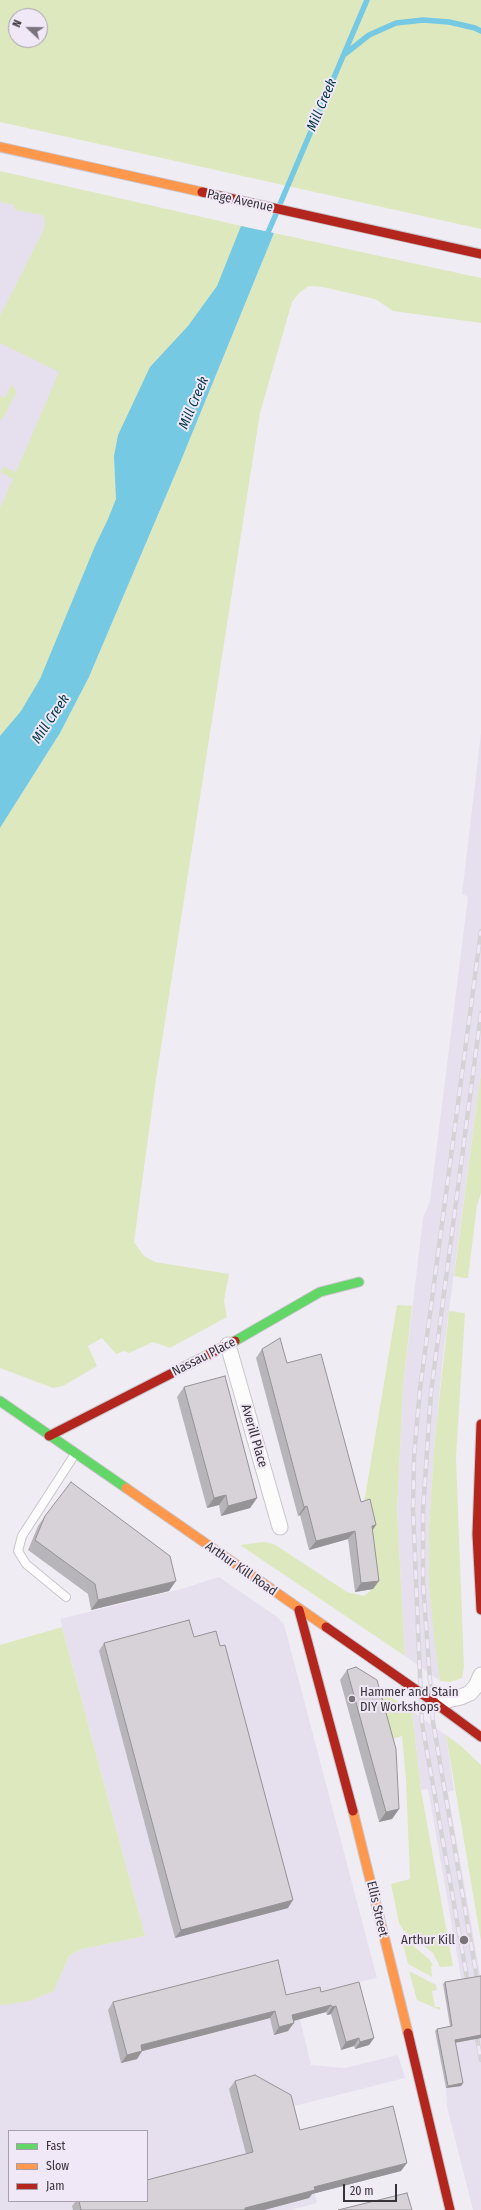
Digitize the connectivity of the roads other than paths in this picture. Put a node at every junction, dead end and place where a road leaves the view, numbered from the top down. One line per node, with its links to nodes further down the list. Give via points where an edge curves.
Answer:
1 (0, 148): 2 (street, Page Avenue)
2 (481, 254)
3 (359, 1282): 4 (street, Nassau Place, via 320,1292)
4 (228, 1345): 7 (street, Nassau Place); 9 (street, Averill Place)
5 (0, 1401): 7 (street, Arthur Kill Road)
6 (481, 1424): 10 (street)
7 (49, 1436): 8 (street, Arthur Kill Road)
8 (75, 1454): 11 (lane, via 22,1536 18,1551 26,1564); 12 (street, Arthur Kill Road)
9 (280, 1527)
10 (479, 1533): 13 (street)
11 (66, 1597)
12 (299, 1610): 15 (street, Arthur Kill Road, bridge); 17 (street, Ellis Street, via 365,1856)
13 (481, 1610)
14 (481, 1675): 15 (street, via 470,1693)
15 (435, 1703): 16 (street, Arthur Kill Road)
16 (481, 1737)
17 (450, 2210)

